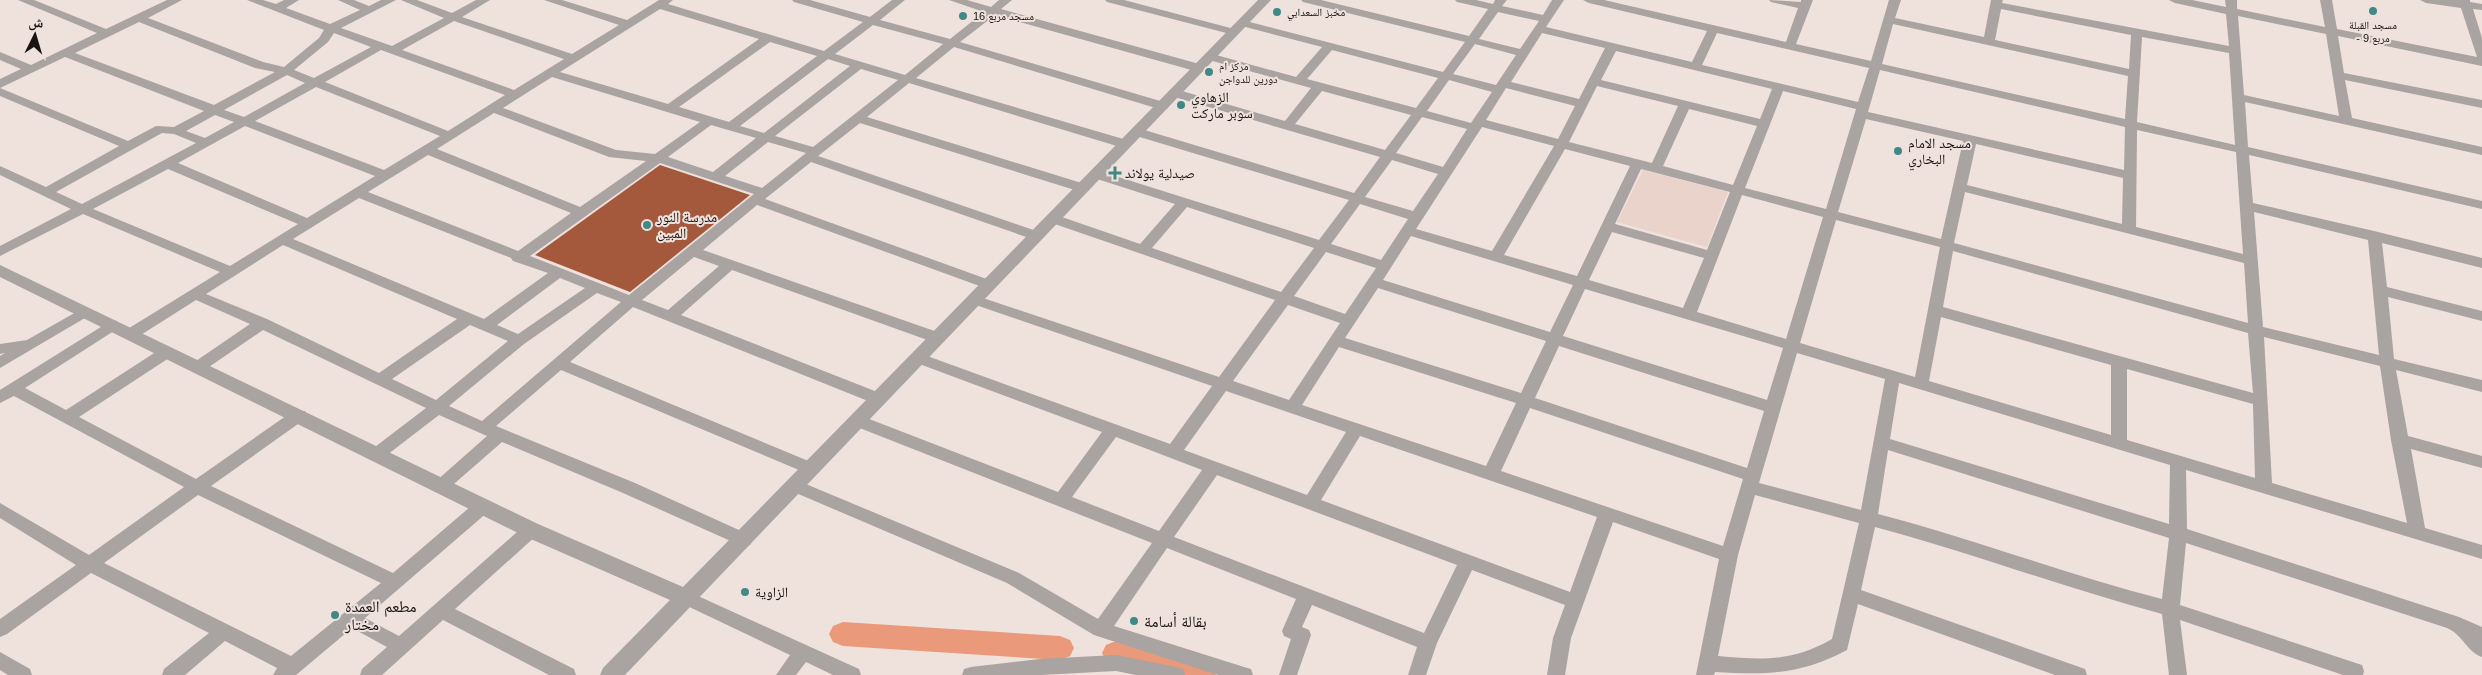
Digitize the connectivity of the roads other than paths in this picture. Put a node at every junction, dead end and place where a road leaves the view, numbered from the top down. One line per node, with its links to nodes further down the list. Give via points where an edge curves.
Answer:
1 (24, 0): 48 (street)
2 (253, 0): 32 (street)
3 (293, 0): 32 (street)
4 (344, 0): 34 (street)
5 (390, 0): 34 (street)
6 (407, 0): 36 (street)
7 (484, 0): 36 (street)
8 (550, 0): 40 (street)
9 (798, 0): 39 (street)
10 (900, 0): 39 (street)
11 (1006, 0): 35 (street)
12 (1111, 0): 43 (street)
13 (1265, 0): 43 (street)
14 (1307, 0): 50 (street)
15 (1461, 0): 29 (street)
16 (1558, 0): 41 (street)
17 (1590, 0): 30 (street)
18 (1774, 0): 28 (street)
19 (1895, 0): 38 (street)
20 (2175, 0): 31 (street)
21 (2326, 0): 47 (street)
22 (2426, 0): 26 (street)
23 (173, 1): 37 (street)
24 (960, 1): 35 (street)
25 (1996, 2): 46 (street); 51 (street)
26 (2465, 2): 33 (street); 42 (street)
27 (663, 3): 40 (street); 49 (street)
28 (1805, 3): 55 (street)
29 (1498, 4): 41 (street); 50 (street)
30 (1637, 5): 45 (street)
31 (2231, 6): 47 (street); 58 (street)
32 (277, 8): 44 (street)
33 (2482, 8)
34 (370, 10): 44 (street)
35 (993, 10): 52 (street); 65 (street)
36 (454, 17): 57 (street); 64 (street)
37 (139, 18): 48 (street); 71 (street, via 259,65)
38 (1889, 20): 51 (street); 68 (street)
39 (873, 21): 52 (street); 62 (street)
40 (629, 24): 64 (street)
41 (1542, 24): 56 (street); 60 (street)
42 (2476, 24): 63 (street)
43 (1238, 27): 54 (street); 65 (street)
44 (331, 28): 53 (street); 71 (street, via 324,40)
45 (1714, 28): 55 (street); 69 (street)
46 (2137, 32): 58 (street); 73 (street)
47 (2331, 32): 66 (street); 74 (street)
48 (106, 33): 59 (street)
49 (768, 38): 62 (street); 93 (street)
50 (1472, 40): 60 (street); 75 (street)
51 (1989, 42): 73 (street)
52 (951, 43): 76 (street); 91 (street)
53 (379, 46): 57 (street); 78 (street)
54 (1329, 46): 75 (street); 77 (street)
55 (1790, 46): 68 (street)
56 (1612, 47): 69 (street); 79 (street)
57 (393, 50): 86 (street)
58 (2234, 51): 87 (street)
59 (65, 53): 70 (street); 94 (street)
60 (1524, 53): 82 (street)
61 (0, 56): 70 (street)
62 (827, 56): 67 (street); 105 (street)
63 (2482, 56)
64 (574, 58): 72 (street)
65 (1204, 62): 77 (street); 85 (street)
66 (2482, 62)
67 (859, 65): 76 (street); 108 (street)
68 (1876, 66): 95 (street); 102 (street)
69 (1695, 67): 83 (street)
70 (31, 69): 80 (street)
71 (286, 71): 78 (street); 94 (street)
72 (551, 73): 86 (street); 93 (street)
73 (2135, 74): 102 (street)
74 (2338, 75): 89 (street); 99 (street)
75 (1446, 76): 82 (street); 96 (street)
76 (906, 79): 97 (street); 109 (street)
77 (1299, 81): 81 (street)
78 (316, 82): 100 (street); 107 (street)
79 (1594, 82): 88 (street); 90 (street)
80 (0, 84)
81 (1319, 86): 96 (street); 103 (street)
82 (1502, 87): 88 (street); 104 (street)
83 (1779, 87): 95 (street); 101 (street)
84 (0, 92): 113 (street)
85 (1175, 93): 91 (street); 103 (street)
86 (516, 95): 92 (street)
87 (2238, 97): 99 (street); 115 (street)
88 (1582, 104): 112 (street)
89 (2482, 104)
90 (1685, 105): 101 (street); 122 (street)
91 (1162, 106): 109 (street)
92 (494, 109): 107 (street); 119 (street, via 614,154)
93 (669, 109): 98 (street)
94 (212, 110): 100 (street); 106 (street)
95 (1863, 111): 110 (street); 141 (street)
96 (1420, 113): 104 (street); 118 (street)
97 (857, 118): 117 (street); 130 (street)
98 (710, 120): 105 (street); 119 (street)
99 (2346, 120): 116 (street)
100 (243, 122): 111 (street); 126 (street)
101 (1764, 124): 131 (street)
102 (2131, 124): 115 (street); 128 (street)
103 (1288, 125): 118 (street)
104 (1478, 125): 112 (street); 124 (street)
105 (732, 126): 108 (street)
106 (176, 131): 111 (street); 113 (street, via 160,129)
107 (451, 136): 114 (street)
108 (766, 136): 117 (street); 127 (street)
109 (1131, 138): 125 (street); 135 (street)
110 (1970, 140): 128 (street); 129 (street)
111 (206, 143): 120 (street)
112 (1562, 143): 121 (street); 157 (street)
113 (129, 146): 132 (street)
114 (428, 150): 126 (street); 140 (street)
115 (2243, 150): 137 (street); 138 (street)
116 (2482, 151)
117 (812, 154): 134 (street); 149 (street)
118 (1389, 155): 124 (street); 135 (street)
119 (658, 158): 127 (street); 140 (street)
120 (168, 164): 139 (street); 144 (street)
121 (1637, 164): 122 (street); 145 (street)
122 (1656, 168): 131 (street)
123 (0, 170): 132 (street)
124 (1447, 172): 142 (street)
125 (1096, 174): 130 (street); 136 (street)
126 (387, 176): 133 (street)
127 (716, 176): 134 (street)
128 (2131, 176): 146 (street)
129 (1960, 187): 146 (street); 151 (street)
130 (1083, 188): 143 (street)
131 (1739, 190): 141 (street); 156 (street)
132 (46, 192): 139 (street)
133 (359, 193): 144 (street); 158 (street)
134 (759, 196): 154 (street); 168 (street)
135 (1357, 199): 142 (street); 152 (street)
136 (1184, 202): 152 (street); 153 (street)
137 (2482, 205)
138 (2247, 206): 148 (street); 159 (street)
139 (82, 209): 155 (street); 164 (street)
140 (581, 212): 158 (street)
141 (1831, 216): 151 (street); 192 (street)
142 (1418, 217): 147 (street)
143 (1054, 219): 149 (street); 153 (street)
144 (310, 224): 150 (street)
145 (1609, 227): 156 (street); 167 (street)
146 (2128, 230): 159 (street)
147 (1409, 231): 157 (street); 162 (street)
148 (2374, 235): 160 (street); 170 (street)
149 (1036, 236): 168 (street)
150 (283, 240): 164 (street); 180 (street)
151 (1947, 245): 175 (street); 185 (street)
152 (1323, 246): 162 (street); 172 (street)
153 (1143, 249): 172 (street)
154 (692, 251): 161 (street); 174 (street)
155 (0, 252)
156 (1713, 256): 177 (street)
157 (1496, 257): 167 (street)
158 (518, 258): 165 (street)
159 (2250, 260): 185 (street)
160 (2482, 263)
161 (729, 265): 178 (street); 187 (street)
162 (1386, 266): 166 (street)
163 (0, 270): 176 (street)
164 (232, 272): 171 (street)
165 (556, 273): 169 (street); 184 (street)
166 (1375, 282): 181 (street); 189 (street)
167 (1581, 283): 177 (street); 189 (street)
168 (990, 285): 173 (street)
169 (596, 287): 174 (street); 188 (street)
170 (2380, 290): 179 (street); 197 (street)
171 (196, 295): 182 (street); 186 (street)
172 (1285, 298): 181 (street); 203 (street)
173 (975, 300): 187 (street); 203 (street)
174 (631, 301): 178 (street); 199 (street)
175 (1935, 310): 196 (street); 204 (street)
176 (85, 312): 183 (street); 191 (street)
177 (1688, 315): 192 (street)
178 (670, 316): 207 (street)
179 (2482, 316)
180 (468, 319): 184 (street); 202 (street)
181 (1350, 321): 190 (street)
182 (262, 323): 200 (street); 202 (street)
183 (112, 325): 186 (street); 206 (street)
184 (485, 326): 188 (street)
185 (2256, 330): 197 (street); 209 (street)
186 (131, 334): 194 (street)
187 (938, 338): 195 (street)
188 (519, 340): 211 (street)
189 (1554, 340): 208 (street); 212 (street)
190 (1336, 341): 208 (street); 210 (street)
191 (35, 342): 193 (street); 198 (street)
192 (1792, 346): 201 (street); 212 (street)
193 (0, 349)
194 (167, 352): 200 (street); 214 (street)
195 (919, 358): 207 (street); 217 (street)
196 (2119, 360): 209 (street); 221 (street)
197 (2387, 361): 205 (street); 219 (street)
198 (0, 363)
199 (560, 364): 218 (street); 227 (street)
200 (198, 367): 213 (street)
201 (1893, 376): 204 (street); 220 (street)
202 (380, 380): 211 (street)
203 (1224, 383): 210 (street); 222 (street)
204 (1921, 384): 221 (street)
205 (2482, 386)
206 (7, 393): 214 (street)
207 (879, 400): 215 (street)
208 (1524, 400): 228 (street); 229 (street)
209 (2261, 401): 233 (street)
210 (1293, 406): 216 (street)
211 (438, 407): 218 (street); 223 (street)
212 (1773, 408): 229 (street)
213 (299, 415): 223 (street); 230 (street)
214 (67, 417): 230 (street)
215 (858, 421): 227 (street); 234 (street)
216 (1357, 428): 228 (street); 235 (street)
217 (1112, 430): 222 (street); 234 (street)
218 (492, 431): 231 (street); 243 (street)
219 (2399, 440): 225 (street); 241 (street)
220 (1881, 442): 239 (street); 242 (street)
221 (2119, 444): 224 (street)
222 (1173, 452): 226 (street)
223 (377, 454): 231 (street)
224 (2178, 461): 233 (street); 242 (street)
225 (2482, 462)
226 (1213, 467): 235 (street); 244 (street)
227 (812, 469): 232 (street)
228 (1491, 474): 238 (street)
229 (1751, 481): 239 (street); 246 (street)
230 (196, 486): 248 (street); 249 (street)
231 (441, 486): 236 (street)
232 (795, 486): 243 (street); 258 (street, via 1013,578)
233 (2264, 487): 241 (street)
234 (1061, 500): 244 (street)
235 (1311, 503): 247 (street)
236 (483, 506): 240 (street); 249 (street)
237 (0, 510): 248 (street)
238 (1607, 514): 246 (street); 253 (street)
239 (1868, 520): 250 (street); 254 (street, via 1923,533 2095,589)
240 (531, 530): 252 (street); 255 (street)
241 (2417, 533): 245 (street)
242 (2178, 534): 254 (street); 260 (street, via 2453,622)
243 (744, 540): 252 (street)
244 (1164, 540): 251 (street); 258 (street)
245 (2482, 552)
246 (1729, 555): 267 (street)
247 (1468, 561): 253 (street); 261 (street)
248 (91, 565): 257 (street); 259 (street)
249 (395, 582): 256 (street)
250 (1850, 594): 267 (street, via 1840,644 1818,658 1778,669); 283 (street)
251 (1307, 596): 261 (street); 280 (street, via 1291,631 1302,635)
252 (687, 598): 264 (street); 274 (street)
253 (1575, 601): 282 (street, via 1562,638)
254 (2170, 609): 269 (street); 284 (street)
255 (441, 611): 262 (street); 273 (street)
256 (351, 619): 262 (street); 268 (street)
257 (0, 628)
258 (1101, 630): 279 (street)
259 (223, 632): 268 (street); 271 (street)
260 (2474, 632): 263 (street)
261 (1428, 643): 281 (street)
262 (401, 646): 272 (street)
263 (2482, 650)
264 (803, 652): 275 (street); 276 (street)
265 (0, 660): 270 (street)
266 (1112, 669): 277 (street, via 1040,667); 278 (street)
267 (1706, 669)
268 (287, 670)
269 (2355, 671)
270 (23, 675)
271 (172, 675)
272 (369, 675)
273 (567, 675)
274 (612, 675)
275 (785, 675)
276 (852, 675)
277 (971, 675)
278 (1176, 675)
279 (1244, 675)
280 (1288, 675)
281 (1417, 675)
282 (1556, 675)
283 (2078, 675)
284 (2178, 675)

